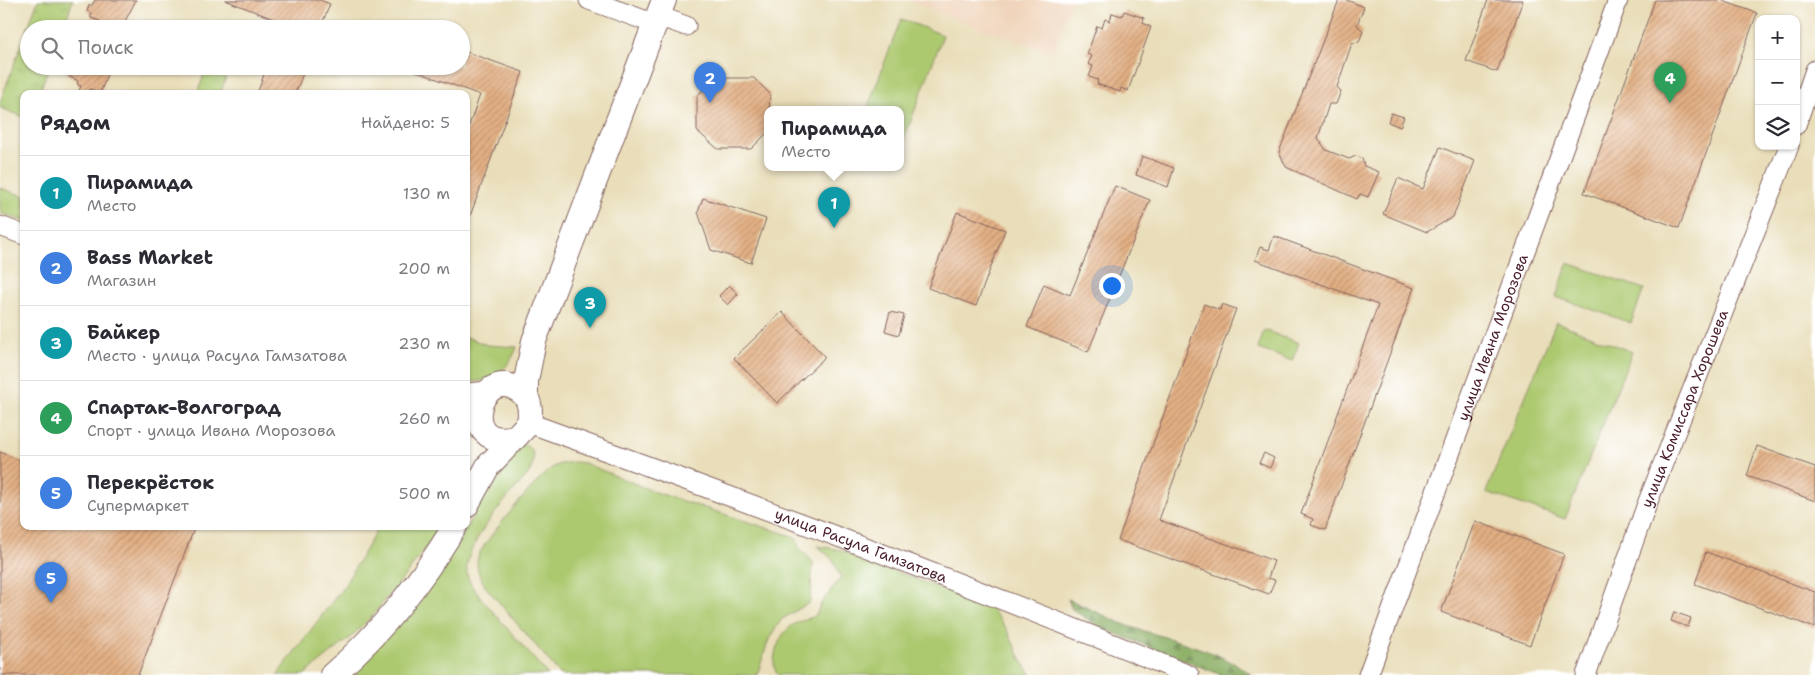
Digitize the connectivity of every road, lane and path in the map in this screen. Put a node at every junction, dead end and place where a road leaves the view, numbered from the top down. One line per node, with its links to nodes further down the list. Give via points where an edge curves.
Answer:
1 (589, 0): 4 (street)
2 (664, 0): 4 (main road)
3 (1618, 0): 20 (street, улица Ивана Морозова)
4 (655, 24): 5 (street, via 667,19); 11 (main road)
5 (686, 26)
6 (1815, 70): 7 (street)
7 (1800, 113)
8 (1787, 150): 21 (street, улица Комиссара Хорошева, via 1647,504)
9 (0, 226): 10 (street)
10 (20, 234)
11 (534, 341): 12 (main road); 13 (main road)
12 (483, 391): 13 (main road, via 511,387); 14 (main road)
13 (526, 397): 15 (main road, via 531,414)
14 (476, 419): 15 (main road, via 497,438); 16 (main road, via 486,444)
15 (522, 430): 16 (main road, via 488,466); 19 (street, улица Расула Гамзатова, via 814,526)
16 (470, 499)
17 (454, 530): 18 (main road, via 433,563 380,631)
18 (332, 675)
19 (1189, 675)
20 (1368, 675)
21 (1586, 675)

